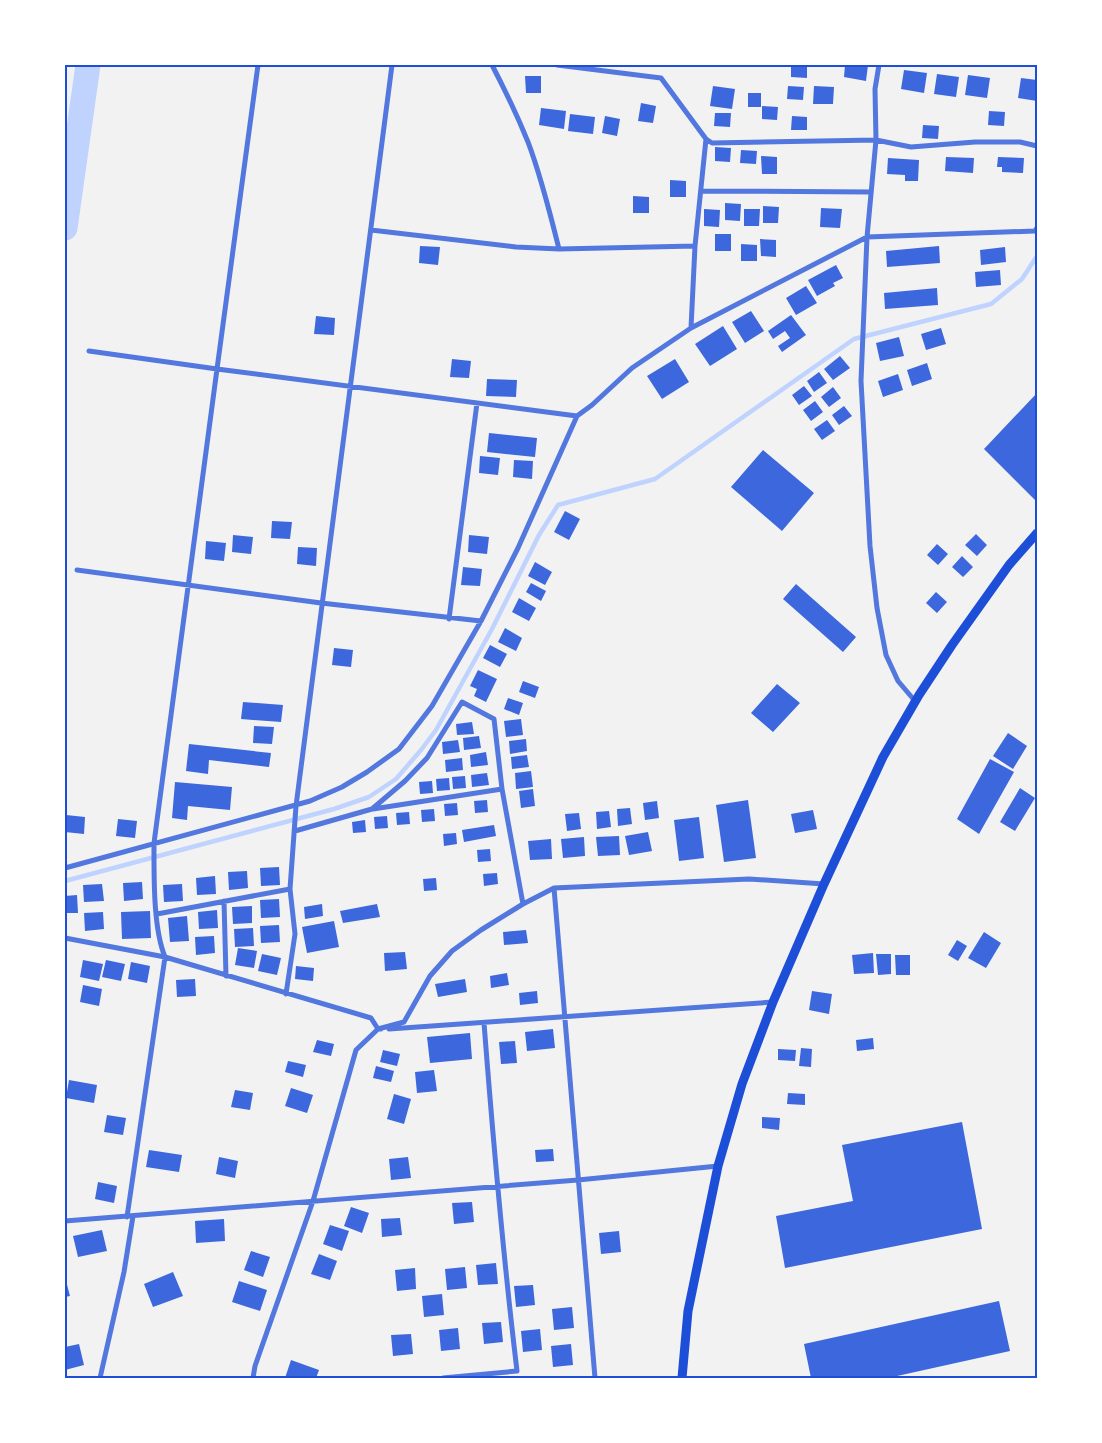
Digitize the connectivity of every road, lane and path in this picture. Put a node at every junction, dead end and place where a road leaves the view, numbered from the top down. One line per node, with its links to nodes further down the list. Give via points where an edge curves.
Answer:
1 (258, 65): 18 (street)
2 (392, 65): 12 (street)
3 (492, 65): 15 (street, via 528,143)
4 (557, 65): 6 (street, via 661,78)
5 (878, 65): 7 (street)
6 (706, 139): 7 (street, via 712,142); 9 (street)
7 (876, 140): 8 (street, via 911,148 975,142 1020,142); 10 (street)
8 (1037, 146)
9 (701, 191): 10 (street); 14 (street)
10 (871, 192): 13 (street)
11 (1037, 228): 13 (street, via 1035,231)
12 (370, 230): 15 (street); 19 (street)
13 (867, 237): 16 (street); 28 (street, via 861,381 870,546 886,655 898,681)
14 (695, 246): 15 (street); 16 (street)
15 (558, 249)
16 (691, 328): 21 (street, via 632,368)
17 (90, 351): 18 (street)
18 (217, 369): 19 (street); 24 (street)
19 (350, 386): 20 (street); 25 (street)
20 (477, 403): 21 (street); 26 (street)
21 (577, 416): 27 (street)
22 (1037, 533): 28 (main road, via 998,581)
23 (77, 570): 24 (street)
24 (188, 585): 25 (street); 33 (street)
25 (322, 603): 26 (street); 30 (street)
26 (449, 619): 27 (street)
27 (482, 621): 30 (street, via 432,706 399,749 342,787)
28 (915, 701): 35 (main road, via 883,757)
29 (502, 789): 31 (street); 31 (street, via 494,719 462,702 427,758); 39 (street)
30 (296, 808): 32 (street); 33 (street)
31 (372, 809): 32 (street)
32 (295, 830): 37 (street)
33 (154, 846): 34 (street); 40 (street)
34 (65, 868)
35 (824, 884): 36 (street, via 749,879); 45 (main road)
36 (554, 888): 39 (street); 46 (street)
37 (290, 889): 38 (street); 44 (street, via 295,934)
38 (224, 902): 40 (street); 43 (street)
39 (523, 904): 48 (street, via 452,951 430,976 404,1022)
40 (158, 914): 42 (street, via 160,944)
41 (65, 938): 42 (street)
42 (165, 957): 43 (street); 53 (street)
43 (226, 976): 44 (street)
44 (286, 994): 48 (street, via 371,1018)
45 (773, 1002): 46 (street); 49 (main road, via 742,1084)
46 (564, 1016): 47 (street); 50 (street)
47 (484, 1023): 48 (street); 51 (street)
48 (378, 1030): 52 (street, via 356,1050)
49 (718, 1166): 50 (street); 59 (main road, via 688,1311)
50 (578, 1180): 51 (street); 58 (street)
51 (497, 1186): 52 (street); 57 (street, via 517,1371)
52 (313, 1202): 53 (street); 56 (street)
53 (130, 1217): 54 (street); 55 (street, via 124,1272)
54 (65, 1221)
55 (100, 1378)
56 (253, 1378)
57 (442, 1378)
58 (595, 1378)
59 (682, 1378)

